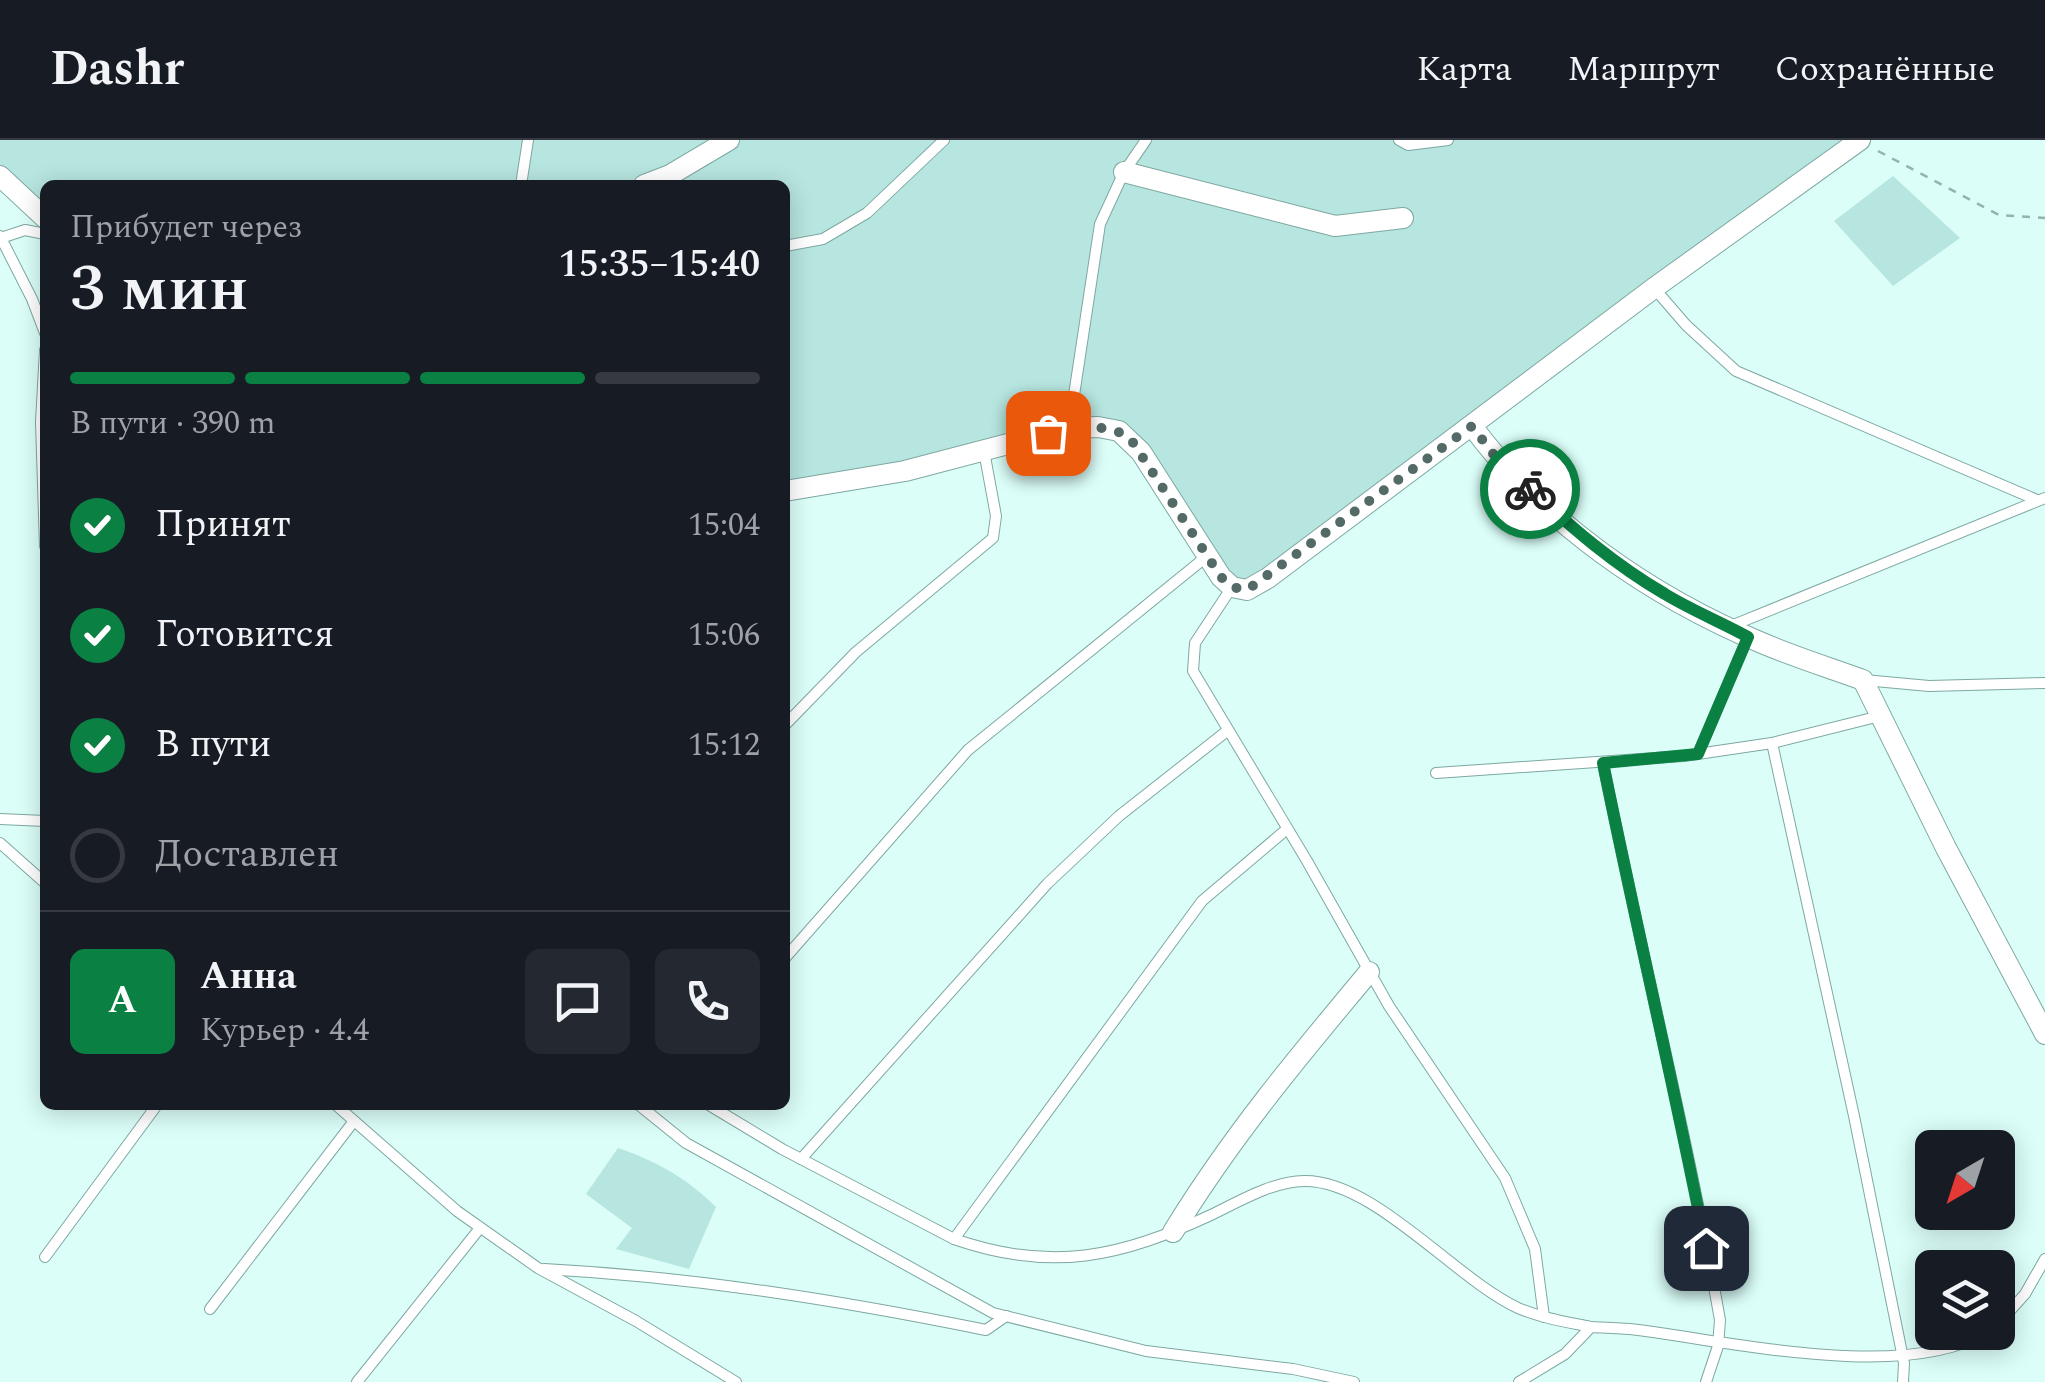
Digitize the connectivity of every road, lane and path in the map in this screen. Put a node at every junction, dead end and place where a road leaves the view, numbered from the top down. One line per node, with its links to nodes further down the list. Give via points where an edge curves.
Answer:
1 (528, 140): 10 (lane)
2 (728, 140): 11 (street)
3 (944, 140): 17 (lane, via 867,213 823,239)
4 (1146, 140): 8 (lane)
5 (1399, 140): 6 (lane)
6 (1448, 140)
7 (1859, 140): 14 (path, via 1999,216); 18 (street)
8 (1124, 172): 13 (street, via 1335,226); 21 (lane, via 1100,224)
9 (0, 176): 12 (street)
10 (522, 180)
11 (657, 180)
12 (40, 213)
13 (1402, 218)
14 (2045, 218)
15 (40, 233): 16 (lane)
16 (1, 237): 19 (lane)
17 (790, 245)
18 (1654, 288): 20 (street); 24 (lane, via 1736,371)
19 (40, 320)
20 (1472, 426): 26 (street, via 1268,578 1247,590); 27 (street, via 1577,532 1668,596)
21 (1069, 428): 22 (street); 25 (street, via 1098,427 1130,438)
22 (984, 451): 23 (street); 31 (lane, via 996,516 992,538 856,652)
23 (790, 490)
24 (2041, 499): 27 (lane)
25 (1206, 557): 26 (street); 42 (lane, via 968,750)
26 (1232, 587): 32 (lane, via 1192,658 1192,672)
27 (1739, 632): 28 (street); 34 (lane)
28 (1863, 680): 29 (lane); 30 (street)
29 (2045, 683)
30 (1881, 716): 33 (lane); 44 (street)
31 (790, 720)
32 (1227, 731): 39 (lane); 50 (lane, via 1119,816 1047,884)
33 (1772, 743): 34 (lane); 64 (lane)
34 (1698, 754): 35 (lane)
35 (1603, 763): 36 (lane); 62 (lane, via 1714,1284)
36 (1436, 774)
37 (0, 819): 38 (lane)
38 (40, 821)
39 (1287, 829): 43 (lane); 53 (lane, via 1202,901)
40 (0, 843): 41 (lane)
41 (40, 878)
42 (790, 952)
43 (1369, 972): 52 (street, via 1237,1135); 60 (lane, via 1504,1178 1535,1249)
44 (2045, 1034)
45 (154, 1110): 54 (lane)
46 (342, 1110): 49 (lane)
47 (645, 1110): 59 (lane, via 686,1143)
48 (718, 1110): 50 (lane)
49 (354, 1120): 51 (lane); 58 (lane)
50 (801, 1159): 53 (lane)
51 (480, 1228): 56 (lane); 65 (lane)
52 (1174, 1232): 53 (lane, via 1117,1252 1050,1259); 60 (lane, via 1272,1187 1306,1181 1338,1188 1384,1210 1516,1307)
53 (954, 1239)
54 (46, 1257)
55 (2045, 1260): 57 (lane)
56 (538, 1268): 59 (lane, via 649,1274 829,1298 986,1330); 66 (lane)
57 (2015, 1305)
58 (210, 1309)
59 (1006, 1316): 67 (lane, via 1146,1352)
60 (1544, 1317): 61 (lane)
61 (1592, 1327): 62 (lane); 68 (lane, via 1565,1354)
62 (1718, 1346): 64 (lane); 69 (lane)
63 (1954, 1350): 64 (lane)
64 (1904, 1364): 70 (lane)
65 (357, 1382)
66 (736, 1382)
67 (1354, 1382)
68 (1518, 1382)
69 (1706, 1382)
70 (1903, 1382)

